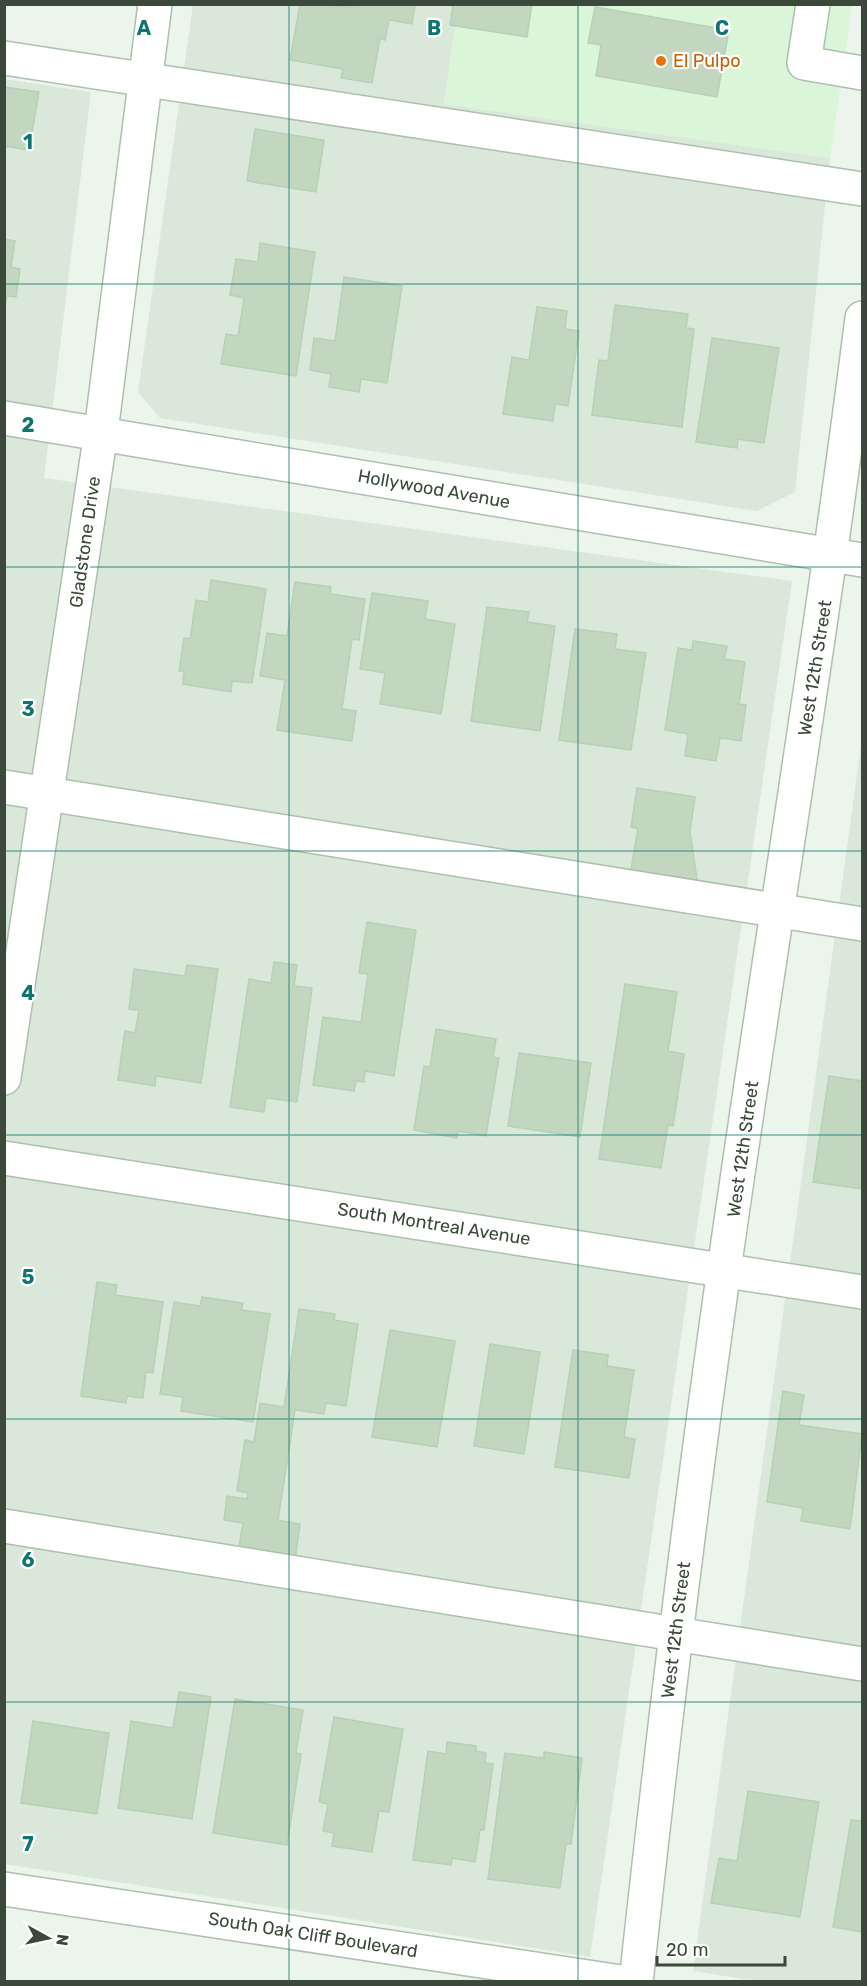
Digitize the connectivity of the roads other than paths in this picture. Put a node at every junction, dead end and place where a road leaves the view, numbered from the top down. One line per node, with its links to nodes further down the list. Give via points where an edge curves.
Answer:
1 (813, 4): 4 (street, via 804,63)
2 (149, 5): 5 (street, Gladstone Drive)
3 (4, 58): 5 (street)
4 (862, 73)
5 (145, 80): 6 (street); 9 (street, Gladstone Drive)
6 (862, 189)
7 (862, 318): 10 (street, West 12th Street)
8 (4, 418): 9 (street, Hollywood Avenue)
9 (101, 432): 10 (street, Hollywood Avenue); 12 (street, Gladstone Drive)
10 (847, 557): 13 (street, West 12th Street)
11 (4, 787): 12 (street)
12 (47, 793): 13 (street); 15 (street, Gladstone Drive)
13 (778, 912): 14 (street); 17 (street, West 12th Street)
14 (862, 924)
15 (4, 1078)
16 (4, 1158): 17 (street, South Montreal Avenue)
17 (724, 1270): 18 (street, South Montreal Avenue); 20 (street, West 12th Street)
18 (862, 1292)
19 (4, 1526): 20 (street)
20 (674, 1634): 21 (street); 24 (street, West 12th Street)
21 (862, 1664)
22 (4, 1889): 23 (street, South Oak Cliff Boulevard)
23 (621, 1982)
24 (636, 1982)

